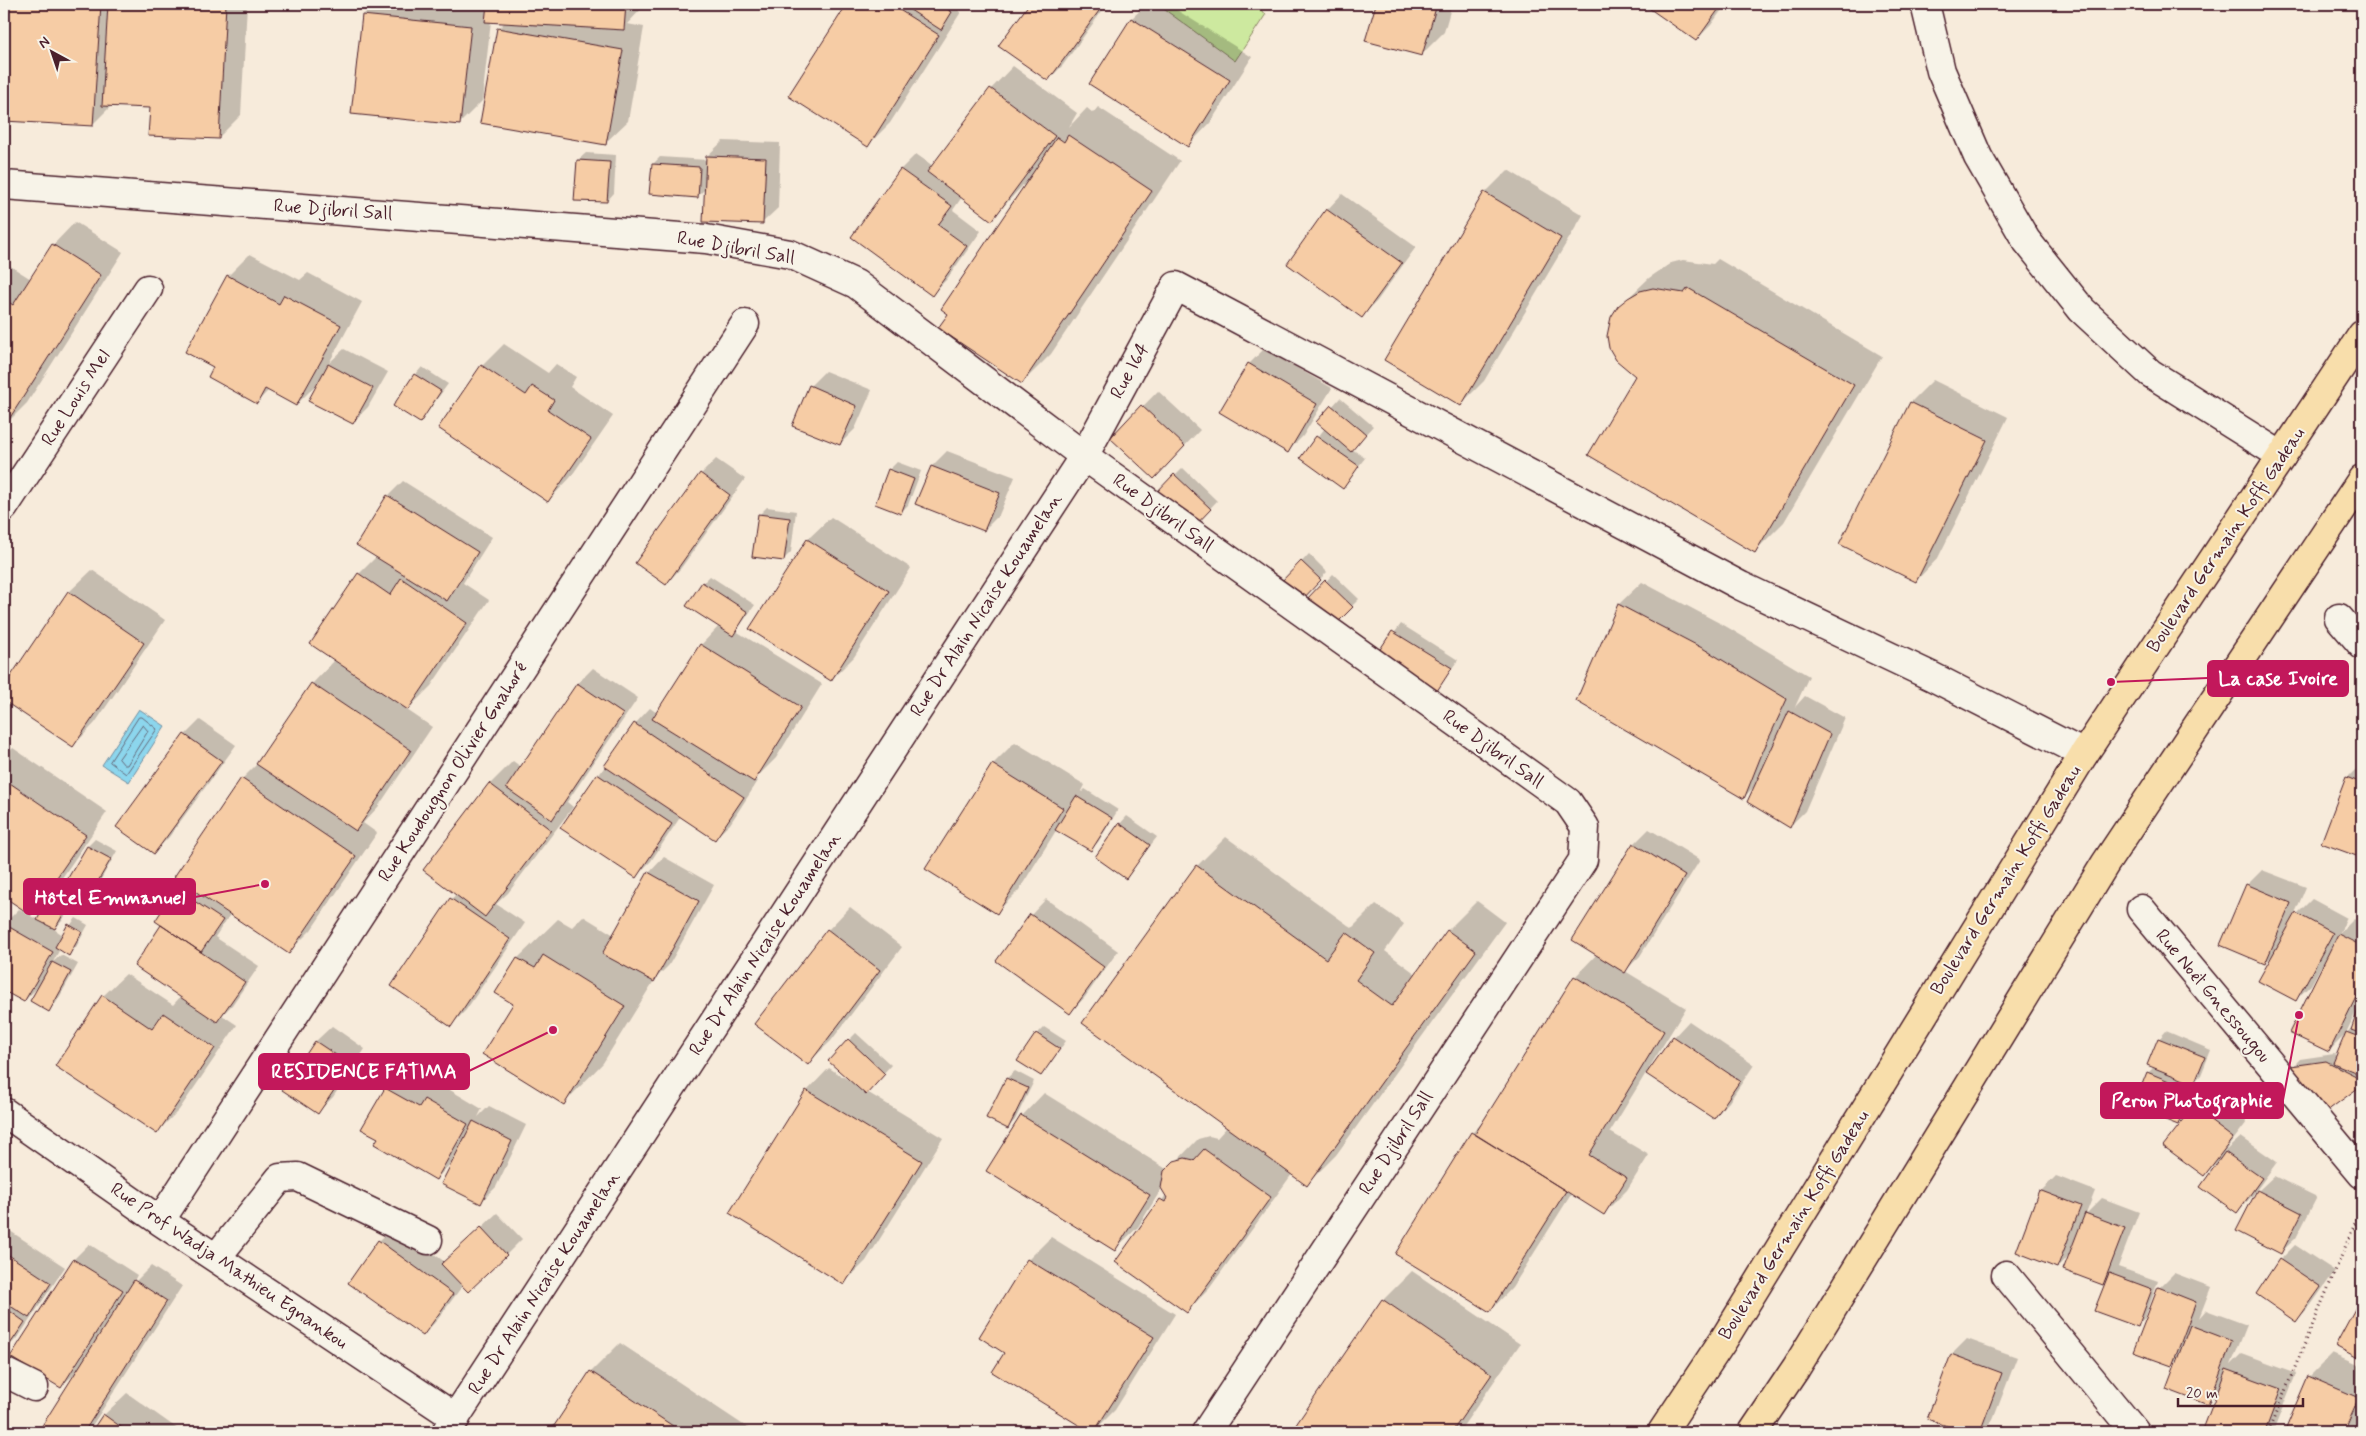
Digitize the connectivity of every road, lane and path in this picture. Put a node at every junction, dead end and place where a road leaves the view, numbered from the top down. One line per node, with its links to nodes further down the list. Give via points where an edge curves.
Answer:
1 (1925, 4): 7 (street, via 1941,71 1978,157 2026,240 2082,310 2150,374)
2 (4, 185): 6 (street, Rue Djibril Sall, via 706,238 790,254 856,284)
3 (148, 289): 9 (street, Rue Louis Mel)
4 (745, 324): 17 (street, Rue Koudougnon Olivier Gnahoré)
5 (2362, 335): 7 (main road, Boulevard Germain Koffi Gadeau)
6 (1084, 456): 12 (street, Rue I64, via 1176,286 1742,586 1931,676); 23 (street, Rue Dr Alain Nicaise Kouamelan); 24 (street, Rue Djibril Sall, via 1568,802 1586,827 1582,860)
7 (2282, 456): 12 (main road, Boulevard Germain Koffi Gadeau)
8 (2362, 480): 26 (main road, via 2105,864 1796,1368)
9 (4, 507)
10 (2339, 618): 11 (street)
11 (2362, 646)
12 (2084, 754): 25 (main road, Boulevard Germain Koffi Gadeau, via 1729,1330)
13 (2141, 909): 15 (street, Rue Noël Gnessougou)
14 (4, 1112): 17 (street, Rue Prof Wadja Mathieu Egnankou)
15 (2362, 1174)
16 (2362, 1206): 28 (path)
17 (160, 1221): 19 (street, Rue Prof Wadja Mathieu Egnankou)
18 (428, 1240): 19 (street, via 298,1177 280,1178)
19 (216, 1258): 23 (street, Rue Prof Wadja Mathieu Egnankou)
20 (2006, 1275): 27 (street)
21 (4, 1372): 22 (street)
22 (34, 1387)
23 (451, 1425)
24 (1206, 1432)
25 (1662, 1432)
26 (1753, 1432)
27 (2135, 1432)
28 (2268, 1432)

